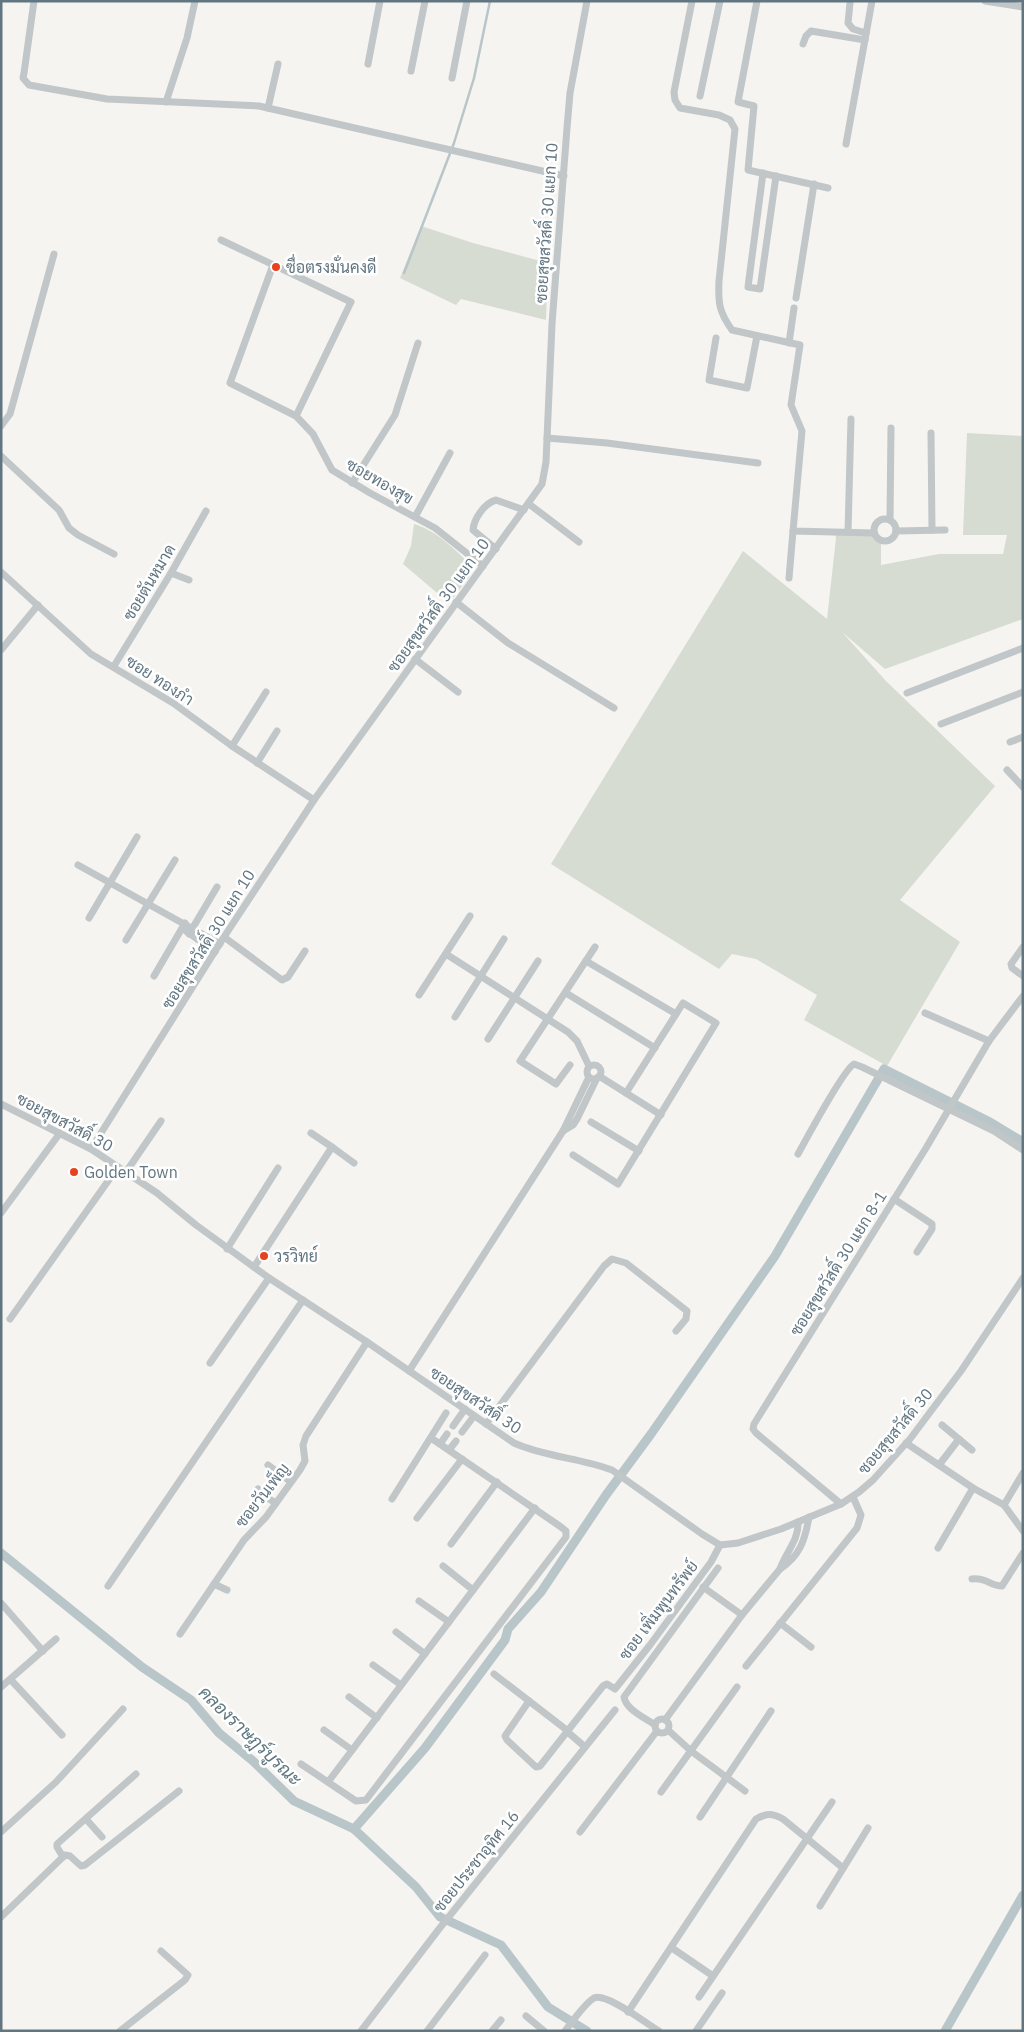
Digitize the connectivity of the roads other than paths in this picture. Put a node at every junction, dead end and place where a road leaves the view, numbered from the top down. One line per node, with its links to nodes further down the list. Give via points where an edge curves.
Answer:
1 (34, 1): 21 (street, via 24,73 29,85 90,96)
2 (195, 1): 21 (street)
3 (380, 1): 17 (street)
4 (425, 1): 18 (street)
5 (467, 1): 19 (street)
6 (587, 1): 25 (street, ซอยสุขสวัสดิ์ 30 แยก 10, via 570,93)
7 (692, 1): 34 (street, via 675,100 680,108 730,120 735,129 718,302 723,318 732,330)
8 (720, 1): 20 (street)
9 (757, 1): 24 (street, via 738,102 754,106 748,170)
10 (872, 1): 14 (street)
11 (985, 1): 13 (street)
12 (850, 3): 14 (street, via 848,24)
13 (1023, 7)
14 (866, 36): 15 (street, via 811,31); 23 (street)
15 (803, 44)
16 (278, 64): 22 (street)
17 (368, 64)
18 (410, 71)
19 (452, 78)
20 (700, 96)
21 (166, 102): 22 (street)
22 (268, 108): 25 (street)
23 (846, 144)
24 (763, 173): 26 (street); 26 (street, via 748,286 760,289)
25 (564, 176): 43 (street, ซอยสุขสวัสดิ์ 30 แยก 10)
26 (776, 176): 27 (street)
27 (814, 184): 28 (street); 32 (street)
28 (828, 188)
29 (221, 240): 31 (street)
30 (54, 254): 40 (street, via 10,414)
31 (273, 265): 38 (street, ซอยทองสุข, via 230,383); 38 (street, via 351,302)
32 (796, 298)
33 (794, 308): 37 (street)
34 (757, 336): 35 (street, via 748,388 709,380); 37 (street)
35 (716, 338)
36 (418, 343): 47 (street, via 395,415)
37 (789, 343): 54 (street, via 800,345 791,406 802,431)
38 (296, 416): 47 (street, ซอยทองสุข, via 313,434 332,470)
39 (851, 419): 56 (street)
40 (1, 426)
41 (891, 428): 51 (street)
42 (932, 433): 52 (street)
43 (547, 438): 46 (street); 48 (street, ซอยสุขสวัสดิ์ 30 แยก 10, via 544,475)
44 (450, 452): 50 (street)
45 (1, 456): 60 (street, via 59,510 69,528)
46 (758, 464)
47 (352, 483): 50 (street, ซอยทองสุข)
48 (526, 507): 58 (street); 59 (street, ซอยสุขสวัสดิ์ 30 แยก 10); 59 (street, via 493,500 476,519 473,530)
49 (206, 511): 63 (street, ซอยตันหมาด)
50 (415, 517): 61 (street, ซอยทองสุข, via 450,539)
51 (890, 520): 55 (street); 57 (street, via 876,522)
52 (932, 530): 53 (street); 55 (street)
53 (946, 530)
54 (794, 531): 56 (street); 64 (street)
55 (896, 531): 57 (street, via 893,538 884,542)
56 (848, 532): 57 (street)
57 (874, 533)
58 (579, 542)
59 (496, 548): 61 (street, ซอยสุขสวัสดิ์ 30 แยก 10)
60 (114, 554)
61 (483, 566): 66 (street, ซอยสุขสวัสดิ์ 30 แยก 10)
62 (1, 572): 67 (street, ซอย ทองภํา)
63 (171, 573): 65 (street); 71 (street, ซอยตันหมาด)
64 (789, 578)
65 (189, 580)
66 (456, 602): 70 (street, ซอยสุขสวัสดิ์ 30 แยก 10); 76 (street, via 508,642)
67 (38, 605): 69 (street); 71 (street, ซอย ทองภํา, via 83,648)
68 (1023, 648): 75 (street)
69 (1, 650)
70 (415, 659): 73 (street); 85 (street, ซอยสุขสวัสดิ์ 30 แยก 10)
71 (114, 666): 81 (street, ซอย ทองภํา)
72 (266, 692): 81 (street)
73 (458, 692)
74 (1023, 692): 77 (street)
75 (907, 694)
76 (614, 708)
77 (941, 724)
78 (277, 731): 82 (street)
79 (1023, 737): 80 (street)
80 (1010, 742)
81 (232, 746): 82 (street, ซอย ทองภํา)
82 (256, 763): 85 (street, ซอย ทองภํา)
83 (1007, 770): 84 (street)
84 (1023, 786)
85 (314, 800): 98 (street, ซอยสุขสวัสดิ์ 30 แยก 10)
86 (137, 837): 89 (street)
87 (176, 860): 91 (street)
88 (78, 865): 89 (street)
89 (110, 883): 91 (street); 93 (street)
90 (218, 887): 95 (street)
91 (148, 904): 94 (street); 97 (street)
92 (470, 916): 103 (street)
93 (90, 918)
94 (182, 924): 95 (street); 106 (street)
95 (191, 931): 98 (street); 102 (street)
96 (504, 939): 107 (street)
97 (126, 940)
98 (222, 941): 101 (street, via 282,980); 102 (street, ซอยสุขสวัสดิ์ 30 แยก 10)
99 (596, 946): 105 (street)
100 (1023, 947): 108 (street, via 1011,964)
101 (305, 951)
102 (215, 952): 132 (street, ซอยสุขสวัสดิ์ 30 แยก 10)
103 (446, 954): 107 (street); 110 (street)
104 (538, 961): 112 (street)
105 (586, 961): 109 (street); 114 (street)
106 (154, 976)
107 (481, 976): 112 (street); 115 (street)
108 (1023, 976)
109 (566, 993): 116 (street); 119 (street)
110 (419, 995)
111 (1023, 996): 118 (street, ซอยสุขสวัสดิ์ 30 แยก 8-1)
112 (515, 997): 116 (street); 117 (street)
113 (924, 1013): 118 (street)
114 (676, 1014): 119 (street); 126 (street, via 683,1003 716,1023)
115 (455, 1017)
116 (548, 1019): 120 (street, via 520,1061 556,1084); 121 (street, via 574,1037)
117 (488, 1039)
118 (989, 1041): 125 (street, ซอยสุขสวัสดิ์ 30 แยก 8-1)
119 (655, 1048): 123 (street)
120 (570, 1065)
121 (589, 1066): 122 (street, via 587,1071); 122 (street, via 598,1066 601,1070)
122 (595, 1077): 123 (street); 153 (street, via 577,1119 563,1131)
123 (626, 1093): 126 (street)
124 (1, 1104): 129 (street, ซอยสุขสวัสดิ์ 30)
125 (952, 1104): 133 (street); 135 (street, via 890,1081 859,1065 851,1066); 141 (street, ซอยสุขสวัสดิ์ 30 แยก 8-1)
126 (661, 1115): 134 (street)
127 (161, 1121): 140 (street)
128 (591, 1122): 134 (street)
129 (60, 1133): 132 (street, ซอยสุขสวัสดิ์ 30); 142 (street)
130 (311, 1133): 131 (street)
131 (332, 1147): 137 (street); 145 (street)
132 (91, 1149): 138 (street, ซอยสุขสวัสดิ์ 30)
133 (1023, 1150)
134 (639, 1151): 136 (street, via 618,1184)
135 (798, 1154)
136 (573, 1155)
137 (354, 1163)
138 (118, 1167): 140 (street, ซอยสุขสวัสดิ์ 30); 149 (street)
139 (278, 1168): 143 (street)
140 (126, 1172): 143 (street, ซอยสุขสวัสดิ์ 30)
141 (894, 1199): 144 (street, via 932,1224); 180 (street, ซอยสุขสวัสดิ์ 30 แยก 8-1, via 753,1429)
142 (1, 1213)
143 (227, 1249): 145 (street, ซอยสุขสวัสดิ์ 30)
144 (917, 1252)
145 (254, 1267): 146 (street, ซอยสุขสวัสดิ์ 30)
146 (269, 1278): 148 (street, ซอยสุขสวัสดิ์ 30); 152 (street)
147 (1023, 1278): 165 (street, ซอยสุขสวัสดิ์ 30, via 961,1372)
148 (302, 1300): 151 (street, ซอยสุขสวัสดิ์ 30); 196 (street)
149 (10, 1319)
150 (676, 1331): 157 (street, via 686,1319 687,1311 626,1263 612,1259)
151 (367, 1342): 153 (street, ซอยสุขสวัสดิ์ 30); 173 (street, ซอยวันเพ็ญ, via 306,1436 303,1445 305,1461)
152 (210, 1363)
153 (409, 1371): 154 (street, ซอยสุขสวัสดิ์ 30)
154 (465, 1409): 156 (street, ซอยสุขสวัสดิ์ 30); 159 (street)
155 (446, 1413): 162 (street)
156 (474, 1416): 157 (street, ซอยสุขสวัสดิ์ 30); 160 (street)
157 (486, 1424): 188 (street, ซอยสุขสวัสดิ์ 30, via 522,1447 612,1470)
158 (942, 1425): 163 (street)
159 (454, 1426)
160 (462, 1432)
161 (447, 1434): 166 (street)
162 (431, 1438): 166 (street); 178 (street)
163 (959, 1439): 168 (street); 171 (street)
164 (456, 1441): 167 (street)
165 (906, 1443): 171 (street); 177 (street, ซอยสุขสวัสดิ์ 30)
166 (440, 1444): 167 (street)
167 (449, 1450): 169 (street)
168 (972, 1450)
169 (462, 1459): 174 (street); 184 (street)
170 (268, 1465): 173 (street)
171 (939, 1466): 175 (street)
172 (1023, 1473): 181 (street)
173 (291, 1482): 179 (street, ซอยวันเพ็ญ)
174 (497, 1482): 182 (street); 187 (street)
175 (973, 1488): 181 (street); 189 (street)
176 (258, 1489): 179 (street)
177 (853, 1497): 180 (street, ซอยสุขสวัสดิ์ 30); 204 (street, via 861,1515 857,1528)
178 (392, 1499)
179 (276, 1503): 195 (street, ซอยวันเพ็ญ, via 244,1540)
180 (841, 1504): 183 (street, ซอยสุขสวัสดิ์ 30)
181 (1004, 1505): 186 (street)
182 (535, 1508): 199 (street); 236 (street, via 566,1531 566,1537 366,1800 356,1801)
183 (809, 1517): 185 (street, ซอยสุขสวัสดิ์ 30); 193 (street, via 802,1546 792,1562)
184 (417, 1518)
185 (798, 1522): 188 (street, ซอยสุขสวัสดิ์ 30, via 753,1538); 193 (street, via 797,1536)
186 (1023, 1531)
187 (451, 1544)
188 (720, 1545): 228 (street, ซอย เพิ่มพูนทรัพย์, via 711,1562 615,1689 607,1684 603,1686)
189 (938, 1548)
190 (1023, 1553): 194 (street, via 1002,1586 981,1578)
191 (443, 1566): 199 (street)
192 (718, 1568): 197 (street)
193 (780, 1569): 202 (street)
194 (972, 1579)
195 (214, 1584): 198 (street); 206 (street, ซอยวันเพ็ญ)
196 (108, 1586)
197 (703, 1587): 202 (street); 225 (street, via 624,1697 629,1706)
198 (227, 1590)
199 (473, 1590): 203 (street)
200 (419, 1601): 203 (street)
201 (1, 1603): 209 (street)
202 (742, 1616): 224 (street)
203 (449, 1622): 210 (street)
204 (780, 1623): 208 (street); 212 (street)
205 (396, 1632): 210 (street)
206 (180, 1634)
207 (56, 1639): 209 (street)
208 (811, 1647)
209 (43, 1651): 214 (street)
210 (425, 1654): 215 (street)
211 (373, 1665): 215 (street)
212 (746, 1666)
213 (494, 1674): 219 (street)
214 (11, 1680): 216 (street); 229 (street)
215 (401, 1685): 223 (street)
216 (1, 1687)
217 (737, 1687): 232 (street)
218 (349, 1697): 223 (street)
219 (530, 1701): 228 (street); 228 (street, via 506,1736 534,1766 540,1766)
220 (123, 1709): 244 (street, via 56,1782)
221 (615, 1710): 230 (street, ซอยประชาอุทิศ 16)
222 (771, 1711): 235 (street)
223 (377, 1718): 231 (street)
224 (665, 1720): 225 (street, via 659,1720); 227 (street)
225 (656, 1728): 227 (street, via 663,1733); 245 (street)
226 (324, 1730): 231 (street)
227 (668, 1730): 232 (street)
228 (569, 1732): 230 (street)
229 (62, 1734)
230 (585, 1747): 263 (street, ซอยประชาอุทิศ 16)
231 (352, 1750): 236 (street)
232 (691, 1751): 235 (street); 239 (street)
233 (301, 1764): 236 (street)
234 (136, 1774): 242 (street)
235 (725, 1777): 238 (street); 241 (street)
236 (328, 1782)
237 (178, 1791): 248 (street, via 85,1865 81,1866 70,1856)
238 (745, 1791)
239 (662, 1792)
240 (832, 1802): 247 (street)
241 (700, 1817)
242 (86, 1819): 246 (street); 248 (street, via 57,1844)
243 (868, 1828): 249 (street)
244 (1, 1832)
245 (580, 1832)
246 (102, 1837)
247 (806, 1840): 249 (street); 252 (street, via 774,1814 756,1819); 255 (street)
248 (63, 1857): 251 (street)
249 (843, 1868): 250 (street)
250 (820, 1906)
251 (1, 1917)
252 (672, 1948): 255 (street); 258 (street)
253 (161, 1951): 262 (street, via 188,1975)
254 (485, 1955): 264 (street)
255 (713, 1976): 257 (street)
256 (722, 1993): 268 (street)
257 (699, 1998)
258 (628, 2012): 261 (street, via 611,2000 594,1998); 267 (street)
259 (526, 2016): 266 (street)
260 (501, 2020): 265 (street)
261 (568, 2028)
262 (125, 2029)
263 (361, 2031)
264 (428, 2031)
265 (492, 2031)
266 (544, 2031)
267 (659, 2031)
268 (696, 2031)

